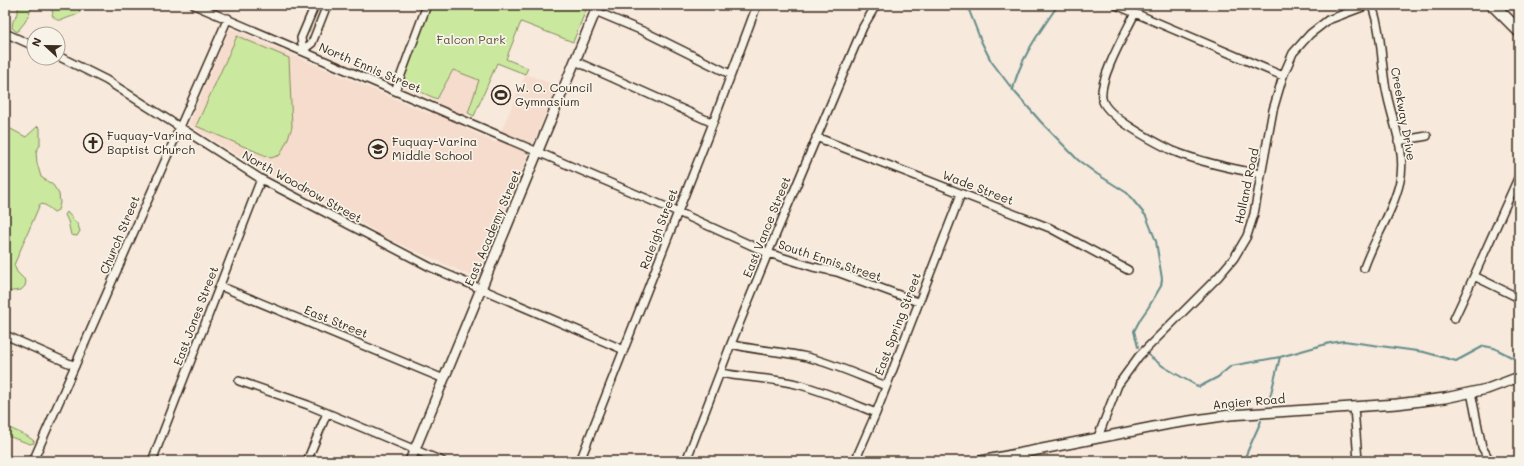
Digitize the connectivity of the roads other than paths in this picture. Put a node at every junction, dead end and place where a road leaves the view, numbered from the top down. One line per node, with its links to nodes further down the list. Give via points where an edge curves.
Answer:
1 (194, 5): 13 (street, North Ennis Street)
2 (315, 5): 17 (street, via 301,38)
3 (327, 5): 17 (street, via 312,43)
4 (427, 5): 22 (street)
5 (757, 5): 20 (street, Raleigh Street)
6 (876, 5): 26 (street, East Vance Street, via 863,27)
7 (1116, 5): 12 (street)
8 (1368, 5): 21 (street, Holland Road, via 1328,20 1310,34 1293,53)
9 (1372, 5): 27 (street, Creekway Drive, via 1378,28 1386,90)
10 (1493, 5): 14 (highway)
11 (597, 8): 19 (street, East Academy Street); 20 (street)
12 (1135, 13): 21 (street); 29 (street, via 1103,84 1102,98 1106,107 1115,117 1174,151 1238,170)
13 (228, 18): 17 (street, North Ennis Street); 24 (street, Church Street)
14 (1519, 31)
15 (5, 33): 16 (street)
16 (26, 42)
17 (303, 50): 22 (street, North Ennis Street)
18 (66, 60): 24 (street, North Woodrow Street, via 106,80)
19 (575, 61): 23 (street); 28 (street, East Academy Street)
20 (730, 74): 23 (street, Raleigh Street)
21 (1283, 76): 29 (street, Holland Road)
22 (395, 91): 28 (street, North Ennis Street)
23 (713, 123): 33 (street, Raleigh Street)
24 (179, 127): 31 (street, North Woodrow Street); 46 (street, Church Street)
25 (1427, 136): 27 (street)
26 (816, 137): 32 (street, Wade Street); 34 (street, East Vance Street)
27 (1398, 141): 35 (street, Creekway Drive, via 1402,163 1401,180)
28 (538, 152): 33 (street, South Ennis Street); 39 (street, East Academy Street)
29 (1261, 174): 56 (street, Holland Road, via 1247,236 1234,258 1139,356 1118,385)
30 (1519, 176): 37 (street)
31 (261, 179): 38 (street, East Jones Street); 39 (street, North Woodrow Street, via 430,267)
32 (961, 194): 36 (street, Wade Street, via 1050,228); 41 (street, East Spring Street)
33 (678, 212): 34 (street, South Ennis Street); 45 (street, Raleigh Street)
34 (768, 253): 41 (street, South Ennis Street, via 837,272); 44 (street, East Vance Street)
35 (1364, 268)
36 (1128, 270)
37 (1474, 276): 40 (street); 42 (street)
38 (220, 286): 49 (street, East Street); 58 (street, East Jones Street)
39 (480, 289): 45 (street, North Woodrow Street); 49 (street, East Academy Street)
40 (1519, 298)
41 (918, 302): 51 (street, East Spring Street)
42 (1454, 319)
43 (5, 336): 46 (street)
44 (731, 344): 47 (street, East Vance Street); 51 (street, via 809,358)
45 (624, 350): 63 (street, Raleigh Street)
46 (75, 366): 59 (street, Church Street)
47 (720, 373): 54 (street, via 800,385); 64 (street, East Vance Street)
48 (1519, 377): 52 (street, Angier Road)
49 (444, 379): 57 (street, East Academy Street)
50 (239, 381): 55 (street)
51 (886, 386): 54 (street, East Spring Street)
52 (1471, 392): 53 (street, Angier Road, via 1425,401); 68 (street, via 1482,447)
53 (1354, 407): 56 (street, Angier Road, via 1230,415); 67 (street)
54 (876, 412): 65 (street, East Spring Street)
55 (327, 413): 57 (street); 60 (street)
56 (1098, 437): 66 (street, Angier Road)
57 (415, 449): 61 (street, East Academy Street); 62 (street)
58 (154, 460)
59 (33, 461)
60 (307, 461)
61 (410, 461)
62 (442, 461)
63 (580, 461)
64 (686, 461)
65 (855, 461)
66 (981, 461)
67 (1358, 461)
68 (1490, 461)

